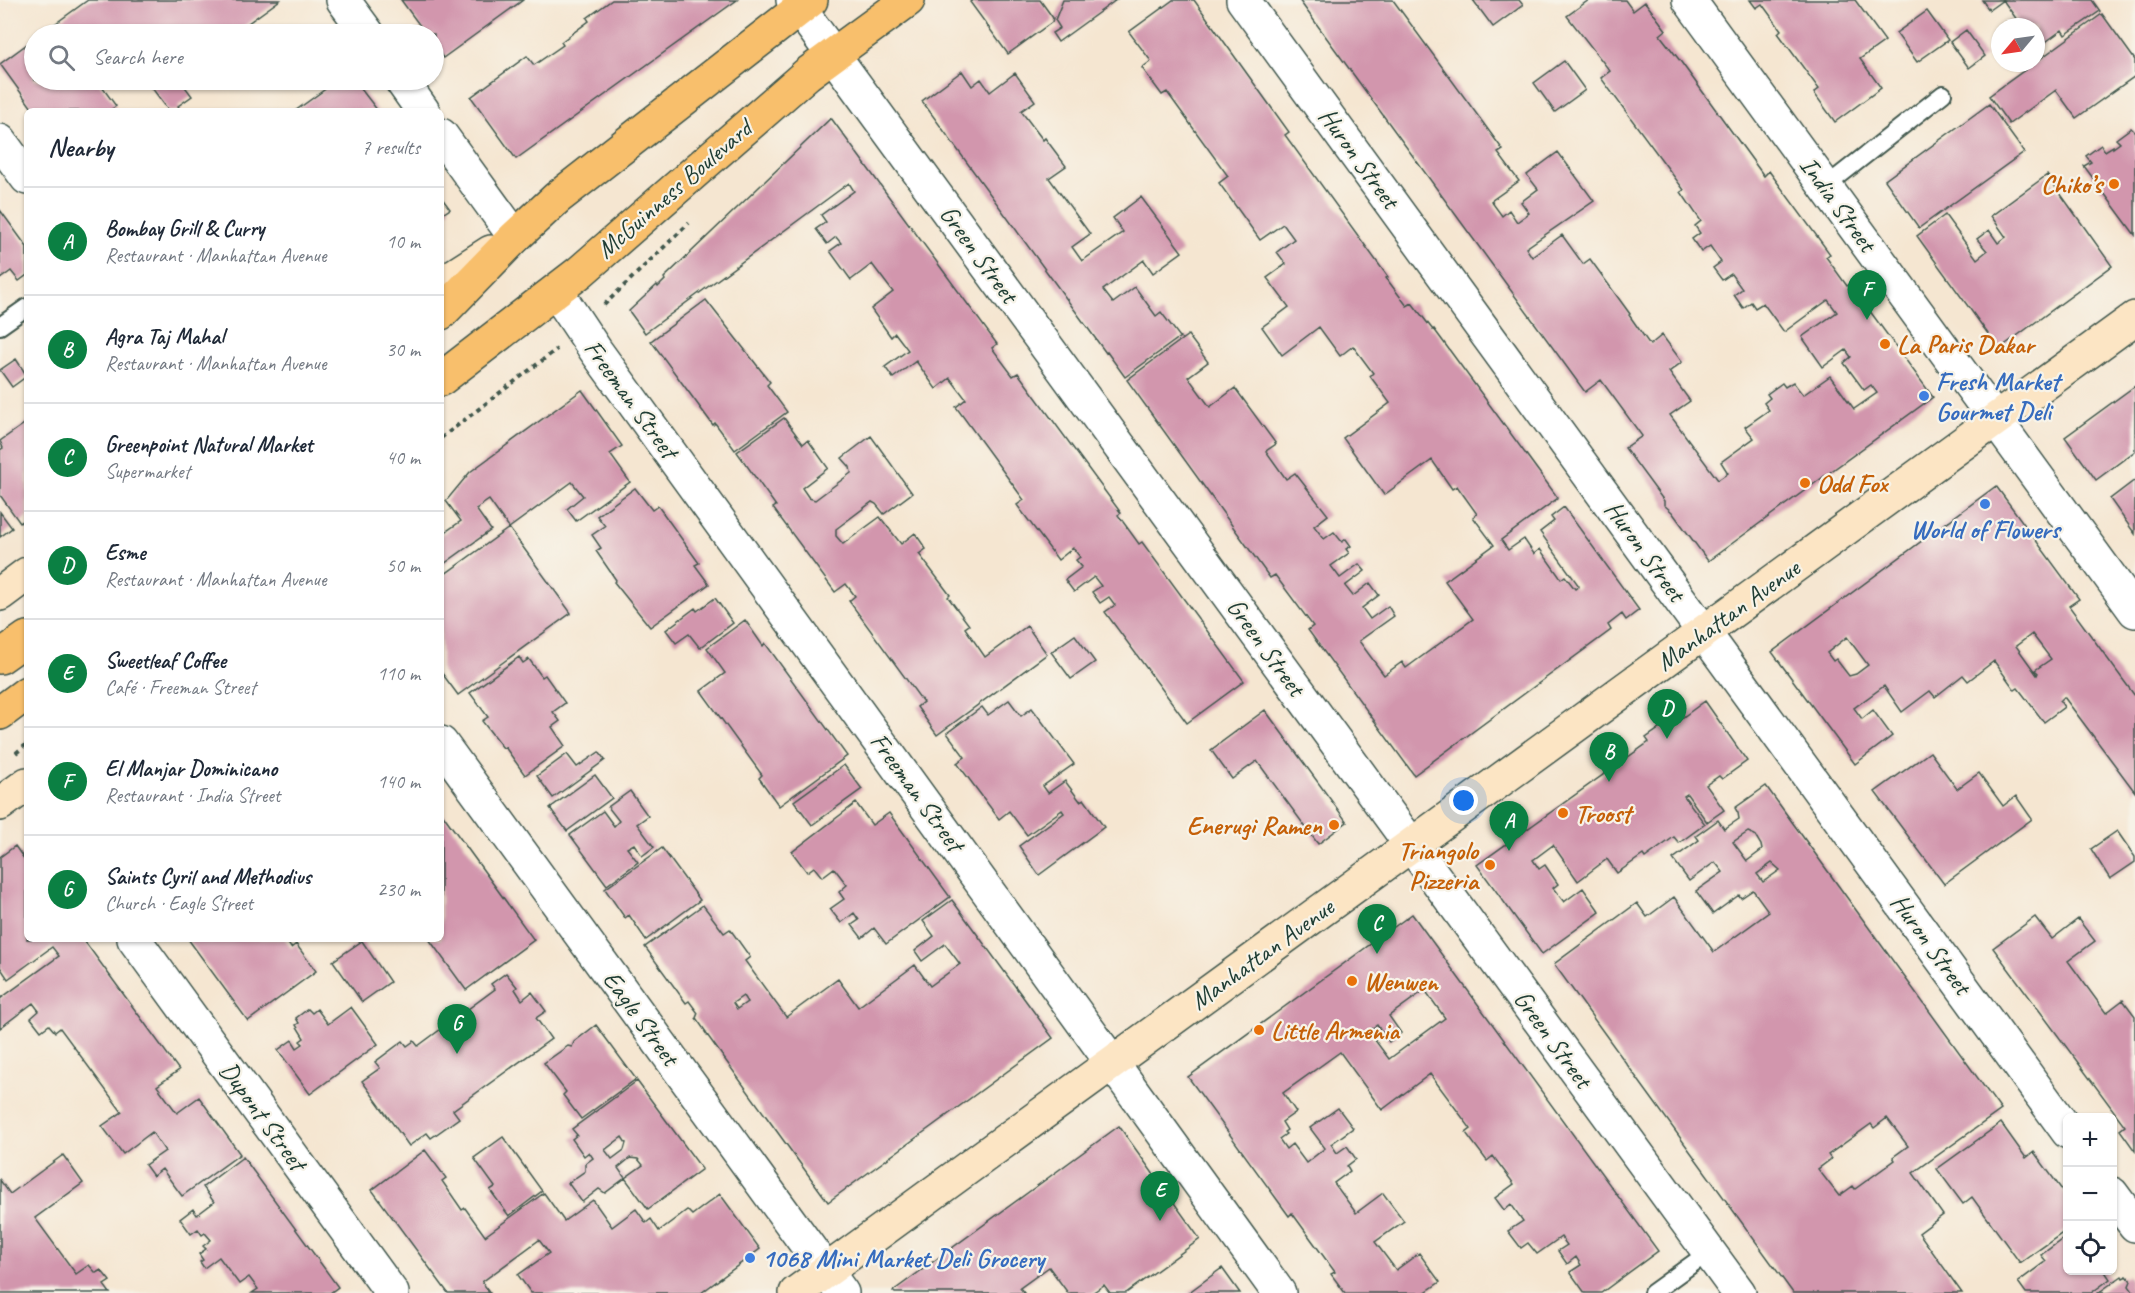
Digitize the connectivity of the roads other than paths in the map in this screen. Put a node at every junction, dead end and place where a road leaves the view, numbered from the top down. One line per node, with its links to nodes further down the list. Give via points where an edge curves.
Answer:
1 (343, 0): 6 (street)
2 (908, 0): 7 (main road, McGuinness Boulevard)
3 (1243, 0): 27 (street, Huron Street)
4 (1689, 0): 14 (street, India Street)
5 (801, 3): 7 (street, Green Street); 15 (main road, via 557,198)
6 (361, 24)
7 (833, 54): 17 (main road, McGuinness Boulevard); 33 (street, Green Street)
8 (407, 90): 10 (street)
9 (1942, 94): 14 (lane)
10 (421, 108)
11 (444, 139): 15 (street)
12 (0, 141): 13 (street)
13 (24, 174)
14 (1826, 187): 23 (street, India Street)
15 (515, 237): 16 (street); 19 (main road)
16 (444, 282)
17 (556, 291): 22 (main road, McGuinness Boulevard); 35 (street, Freeman Street)
18 (24, 309): 21 (lane)
19 (444, 310)
20 (2135, 318): 23 (street, Manhattan Avenue)
21 (0, 326)
22 (444, 377)
23 (1995, 419): 26 (street, India Street); 27 (street, Manhattan Avenue)
24 (24, 576): 25 (street)
25 (0, 594)
26 (2135, 611)
27 (1704, 632): 33 (street, Manhattan Avenue); 36 (street, Huron Street)
28 (24, 640): 29 (main road)
29 (0, 657)
30 (24, 695): 31 (main road)
31 (0, 713)
32 (444, 747): 40 (street, Eagle Street)
33 (1411, 846): 35 (street, Manhattan Avenue); 39 (street, Green Street)
34 (136, 942): 41 (street, Dupont Street)
35 (1113, 1063): 40 (street, Manhattan Avenue); 43 (street, Freeman Street)
36 (2063, 1126)
37 (2117, 1201): 38 (street)
38 (2135, 1225)
39 (1709, 1252): 44 (lane); 45 (street, Green Street)
40 (834, 1282): 42 (street, Manhattan Avenue)
41 (392, 1293)
42 (796, 1293)
43 (1279, 1293)
44 (1652, 1293)
45 (1739, 1293)

